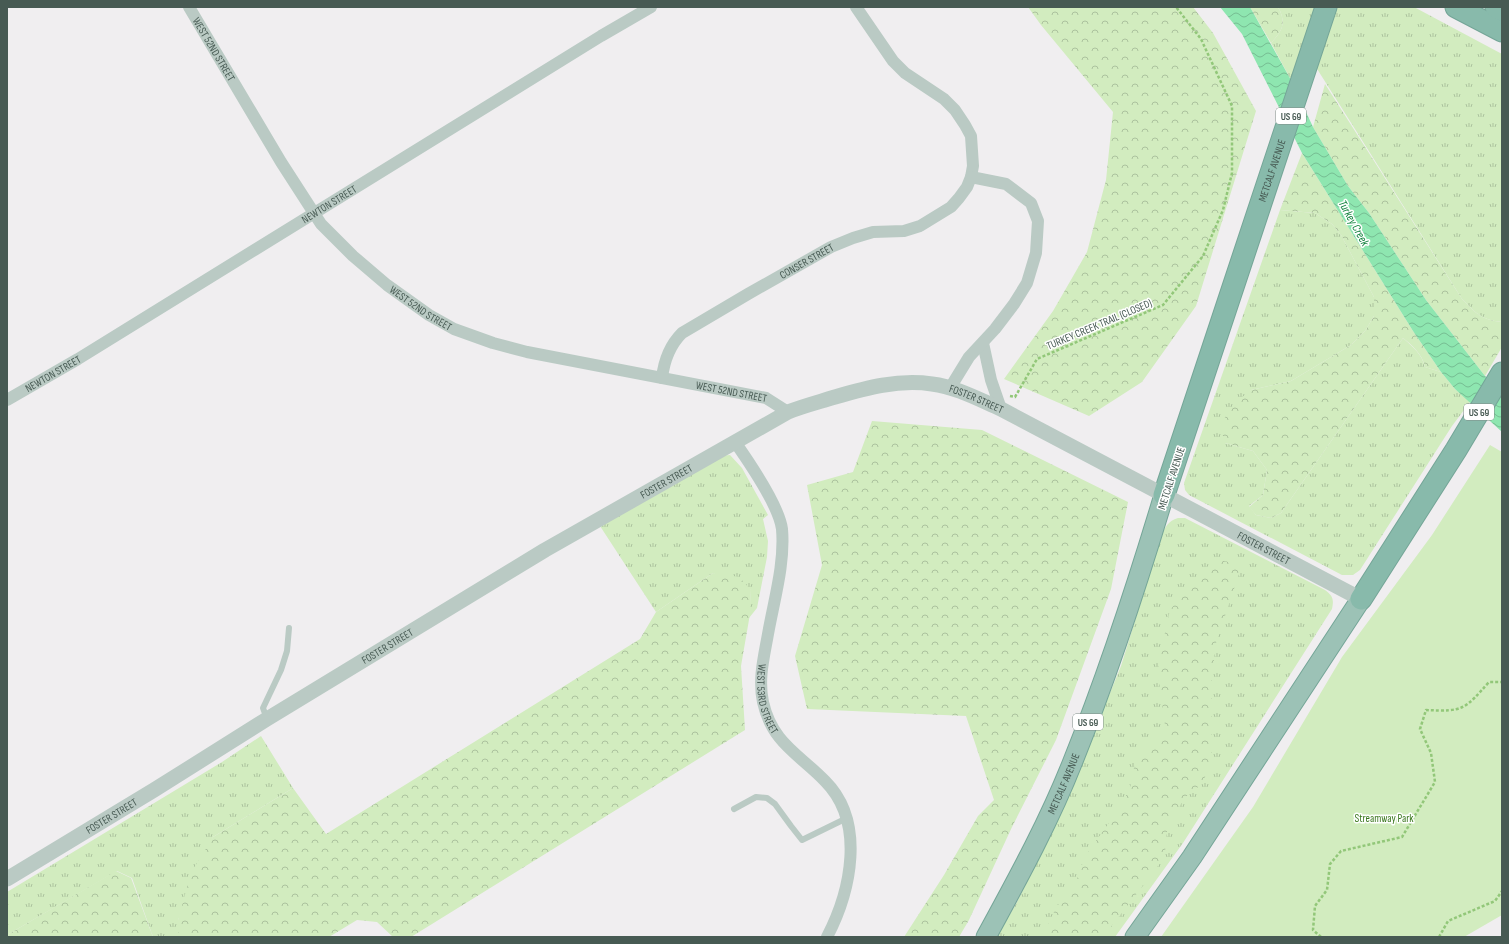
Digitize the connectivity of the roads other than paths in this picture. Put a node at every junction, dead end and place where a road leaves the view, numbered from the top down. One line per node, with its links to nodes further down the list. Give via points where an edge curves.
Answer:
1 (189, 7): 10 (street, WEST 52ND STREET)
2 (651, 7): 10 (street, NEWTON STREET)
3 (856, 7): 9 (street, CONSER STREET, via 893,61 955,110 970,136 973,166)
4 (1326, 7): 19 (highway, METCALF AVENUE / US 69)
5 (1456, 7): 8 (highway)
6 (1496, 7): 7 (highway)
7 (1502, 10)
8 (1502, 31)
9 (971, 176): 11 (street, via 1006,184 1031,203 1038,221 1036,253 1027,283); 13 (street, CONSER STREET, via 967,187 951,207 920,226 904,231 873,232 830,247 682,333 675,340 667,356)
10 (314, 213): 13 (street, WEST 52ND STREET, via 321,224 353,256 387,285 429,315 454,329 493,344); 15 (street, NEWTON STREET)
11 (984, 343): 14 (street, via 970,357); 16 (street, via 991,380)
12 (1502, 373): 20 (highway, US 69)
13 (662, 378): 17 (street, WEST 52ND STREET, via 766,398)
14 (950, 388): 16 (street, FOSTER STREET); 17 (street, FOSTER STREET, via 932,384 896,383 868,387)
15 (7, 400)
16 (1001, 409): 19 (street, FOSTER STREET)
17 (788, 412): 18 (street, FOSTER STREET)
18 (735, 442): 22 (street, FOSTER STREET, via 545,550); 24 (street, WEST 53RD STREET, via 772,502 782,528 782,558 760,674 767,717 788,748 826,782 842,805)
19 (1164, 495): 20 (street, FOSTER STREET); 27 (highway, METCALF AVENUE / US 69, via 1126,617 1073,762 1019,877)
20 (1361, 599): 28 (highway, US 69, via 1192,857)
21 (288, 628): 22 (lane, via 287,651 263,708)
22 (267, 719): 25 (street, FOSTER STREET)
23 (734, 809): 24 (lane, via 756,796 767,798 776,804 802,840)
24 (847, 818): 26 (street, WEST 53RD STREET, via 850,832 848,878 844,899)
25 (7, 879)
26 (828, 937)
27 (986, 937)
28 (1135, 937)

